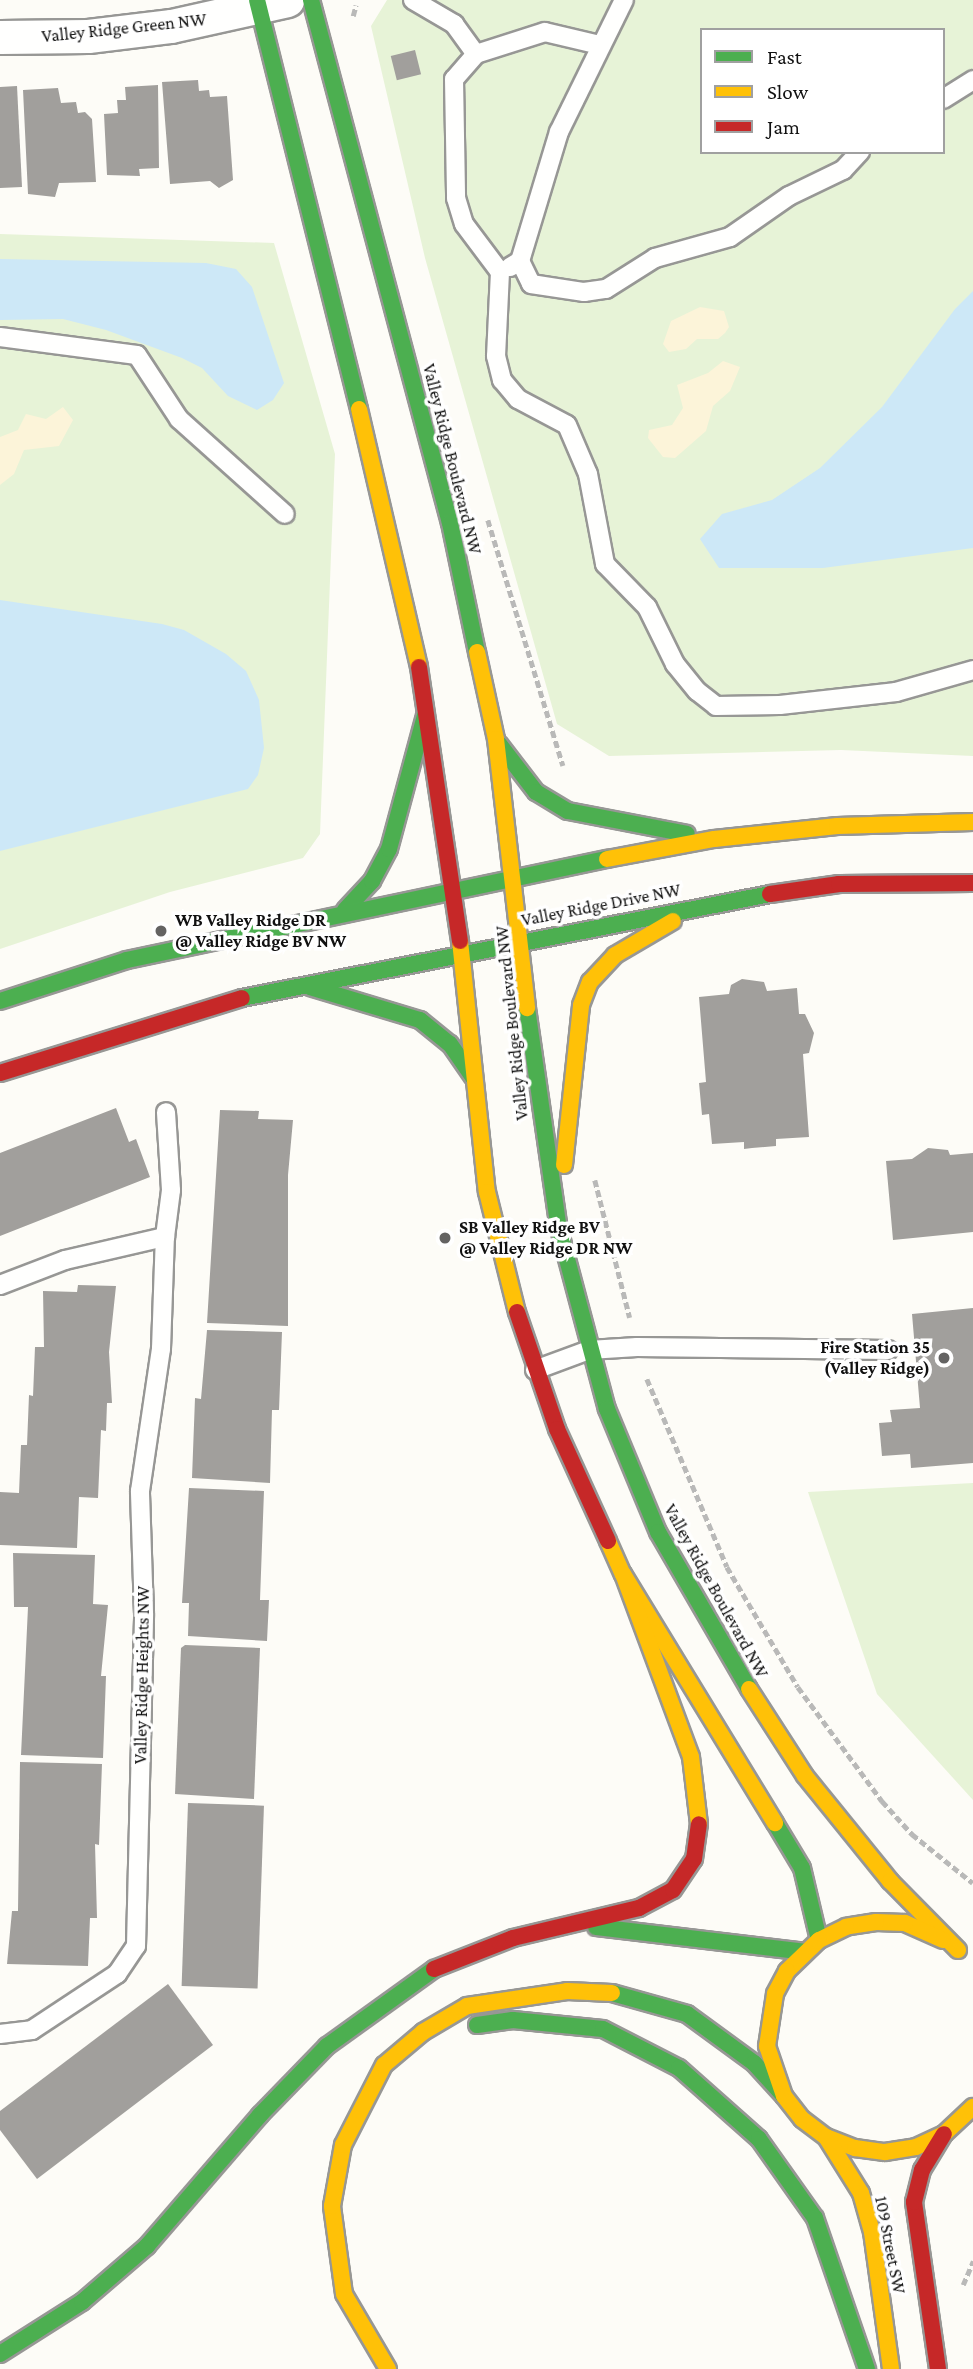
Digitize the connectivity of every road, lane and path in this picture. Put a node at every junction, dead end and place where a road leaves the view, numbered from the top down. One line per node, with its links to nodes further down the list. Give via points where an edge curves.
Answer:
1 (311, 0): 17 (main road, Valley Ridge Boulevard NW, via 450,523)
2 (413, 0): 7 (lane, via 454,24)
3 (624, 0): 6 (lane)
4 (268, 3): 5 (street, Valley Ridge Green NW, via 171,26 88,36); 16 (main road)
5 (0, 37)
6 (600, 45): 7 (lane, via 545,32); 11 (lane, via 559,132)
7 (476, 54): 12 (lane, via 454,79 456,198 464,224)
8 (973, 80): 9 (lane)
9 (945, 98)
10 (858, 154): 11 (lane, via 843,170 789,196 730,237 654,258 606,289 584,292 531,284)
11 (520, 261): 12 (lane)
12 (500, 272): 15 (lane, via 496,356 502,380 518,399 567,425 588,474 606,564 648,607 675,664 697,691 716,706 752,708 896,692)
13 (0, 337): 14 (lane, via 137,355 179,419)
14 (285, 514)
15 (973, 670)
16 (428, 707): 22 (main road); 24 (main road, via 389,849 372,881)
17 (496, 739): 19 (main road, via 536,792 568,811); 20 (main road, Valley Ridge Boulevard NW)
18 (973, 822): 19 (main road, via 860,824)
19 (714, 839): 20 (main road)
20 (515, 876): 22 (main road); 25 (main road, Valley Ridge Boulevard NW)
21 (973, 883): 23 (main road, Valley Ridge Drive NW, via 839,884)
22 (454, 888): 24 (main road); 26 (main road)
23 (700, 905): 25 (main road, Valley Ridge Drive NW); 32 (main road, via 615,955 590,982 581,1005 569,1084)
24 (345, 910): 28 (main road, via 127,960)
25 (522, 941): 26 (main road, Valley Ridge Drive NW); 32 (main road, Valley Ridge Boulevard NW, via 538,1104)
26 (462, 952): 27 (main road, Valley Ridge Drive NW); 30 (main road)
27 (301, 985): 29 (main road, Valley Ridge Drive NW, via 139,1027); 30 (main road, via 420,1020 450,1044)
28 (0, 1001)
29 (0, 1073)
30 (473, 1077): 37 (main road, via 487,1192)
31 (166, 1112): 33 (lane, Valley Ridge Heights NW, via 172,1190)
32 (559, 1230): 35 (main road, Valley Ridge Boulevard NW)
33 (165, 1237): 34 (lane, via 65,1260); 47 (lane, Valley Ridge Heights NW, via 162,1349 139,1491 144,1614 136,1946 117,1974 32,2030)
34 (0, 1285)
35 (589, 1350): 36 (lane); 37 (lane); 43 (main road, Valley Ridge Boulevard NW, via 607,1409 658,1532 747,1687 805,1776 865,1850)
36 (888, 1350)
37 (535, 1370): 39 (main road)
38 (647, 1379): 40 (path, via 727,1567 798,1687 882,1801 912,1834)
39 (623, 1574): 41 (main road, via 691,1756 699,1823 694,1858 673,1890 639,1908); 42 (main road, via 797,1859)
40 (973, 1883)
41 (569, 1924): 44 (main road); 52 (main road, via 513,1938 433,1969 327,2046 260,2115 147,2246 82,2302)
42 (819, 1940): 43 (main road, via 846,1927 905,1923 933,1933); 44 (main road)
43 (958, 1950): 45 (main road)
44 (805, 1952): 48 (main road, via 788,1971 768,2020 770,2059)
45 (973, 1967)
46 (423, 2032): 48 (main road, via 467,2006 514,1996 567,1991 625,1994 687,2014 754,2063); 53 (main road, via 384,2065 343,2145 332,2206 344,2294); 54 (main road, via 513,2020 603,2029 679,2068 759,2138 815,2218)
47 (0, 2035)
48 (784, 2096): 51 (main road)
49 (973, 2107): 50 (main road)
50 (944, 2134): 51 (main road, via 916,2147 886,2152 855,2148); 56 (main road, 109 Street SW, via 922,2170 914,2203)
51 (826, 2137): 55 (main road, 109 Street SW, via 861,2193 872,2232)
52 (0, 2354)
53 (388, 2369)
54 (867, 2369)
55 (891, 2369)
56 (938, 2369)

